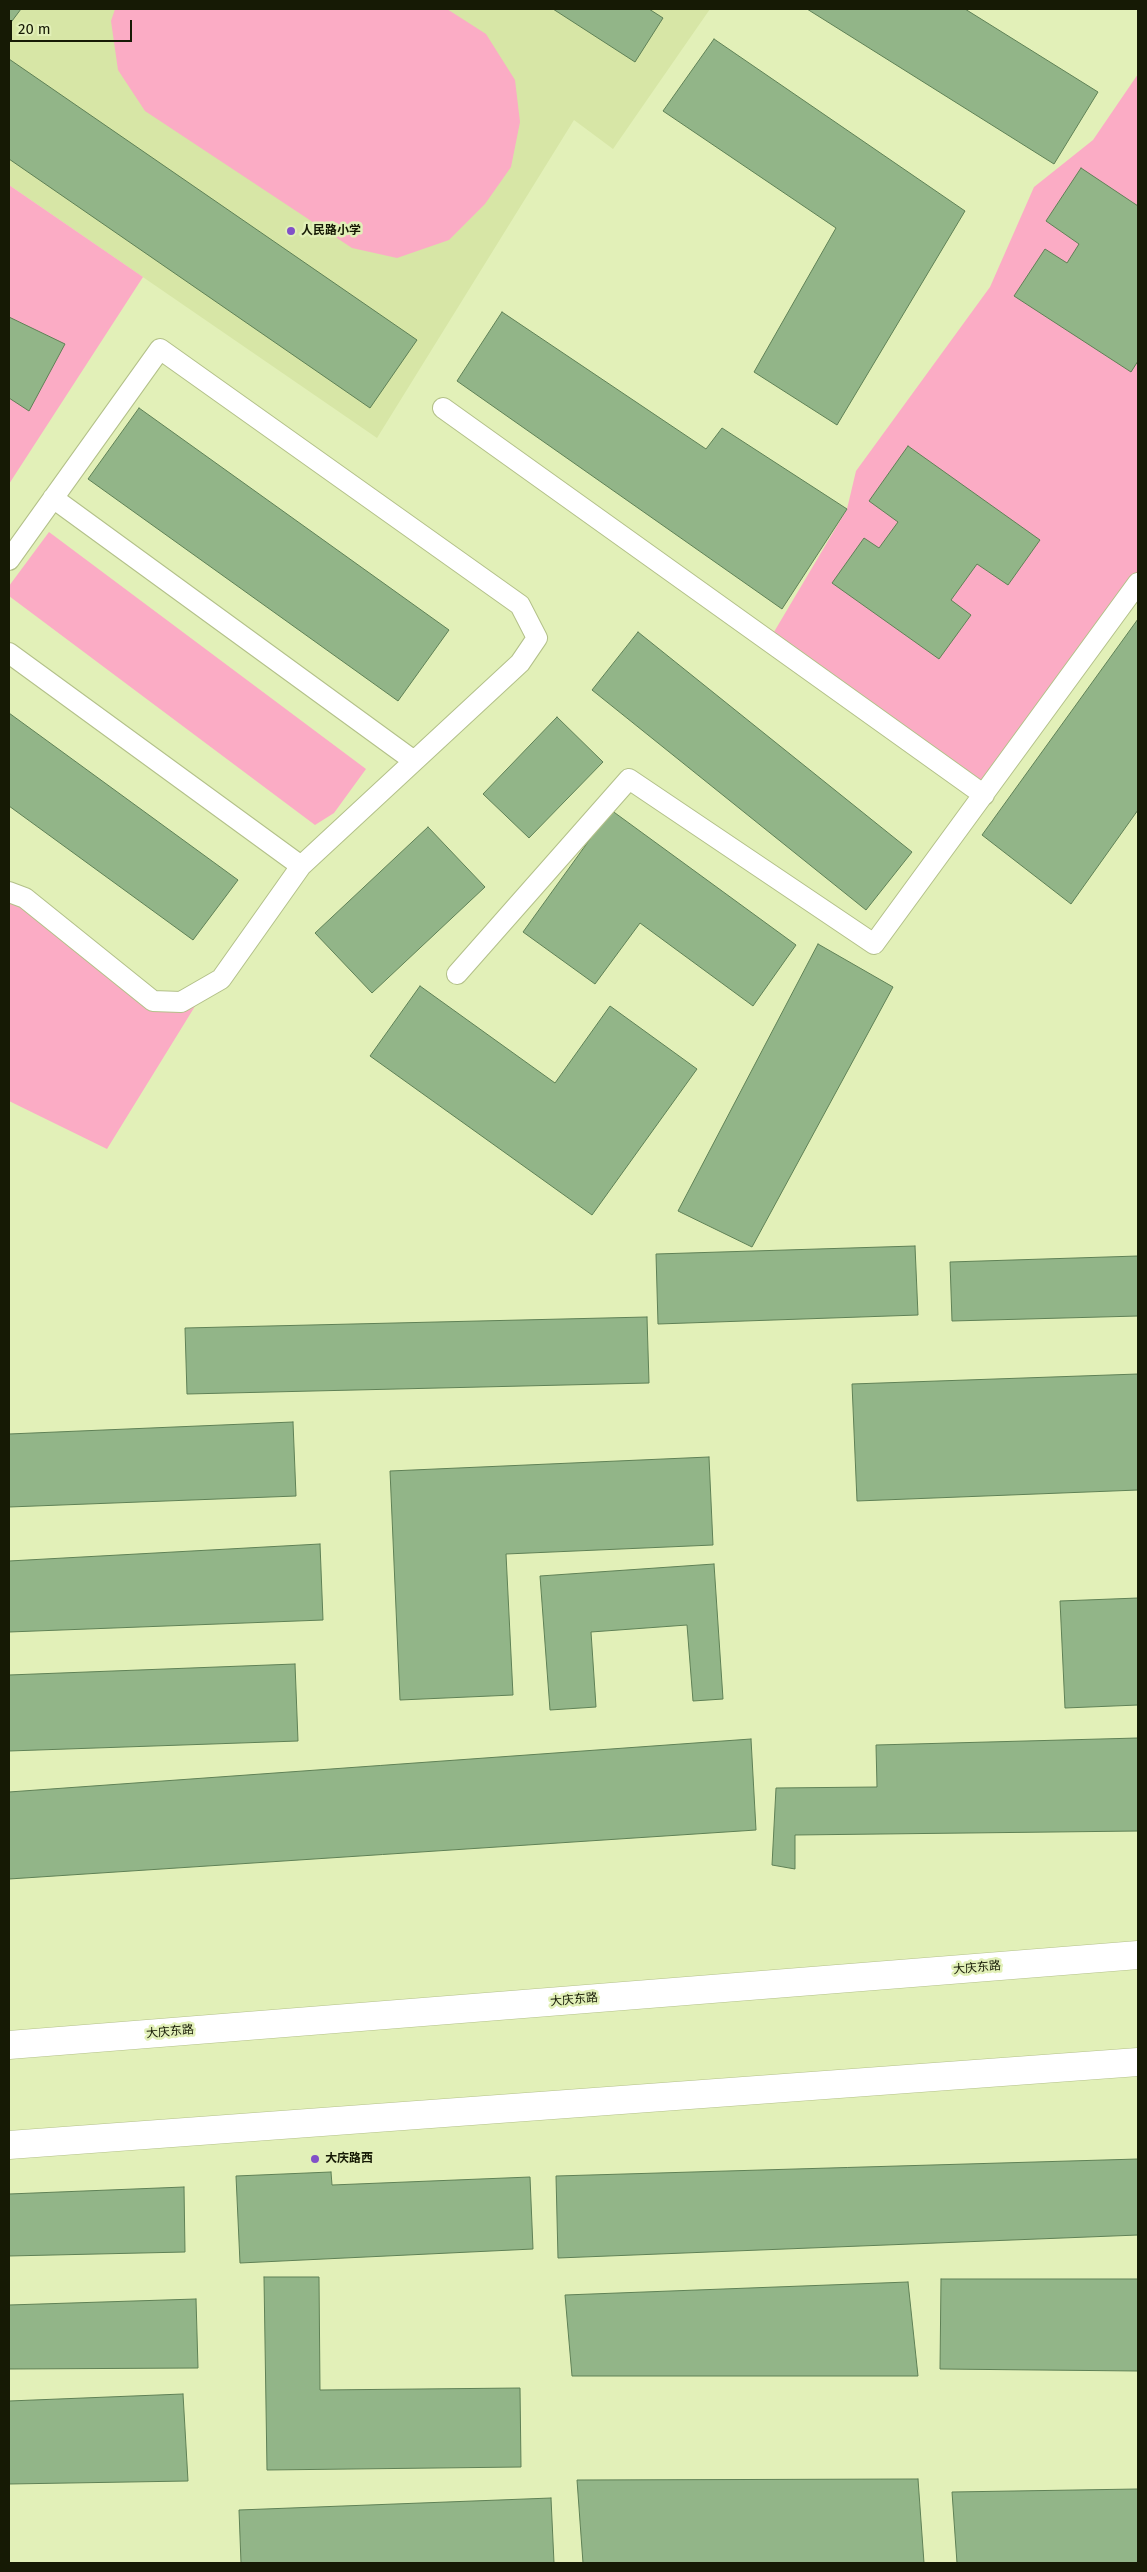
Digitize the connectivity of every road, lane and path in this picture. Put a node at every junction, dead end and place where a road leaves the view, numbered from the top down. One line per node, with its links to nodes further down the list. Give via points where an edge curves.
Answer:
1 (443, 408): 7 (lane)
2 (53, 498): 3 (lane); 6 (lane); 6 (lane, via 160,349 520,605 537,638 520,663)
3 (9, 560)
4 (1138, 583): 7 (lane)
5 (9, 653): 8 (lane)
6 (414, 761): 8 (lane)
7 (984, 796): 10 (lane, via 874,944 629,780)
8 (301, 866): 9 (lane, via 221,979 181,1002 152,1001 25,898)
9 (9, 892)
10 (457, 974)
11 (1138, 1955): 12 (main road, 大庆东路)
12 (9, 2045)
13 (1138, 2062): 14 (main road)
14 (9, 2145)

